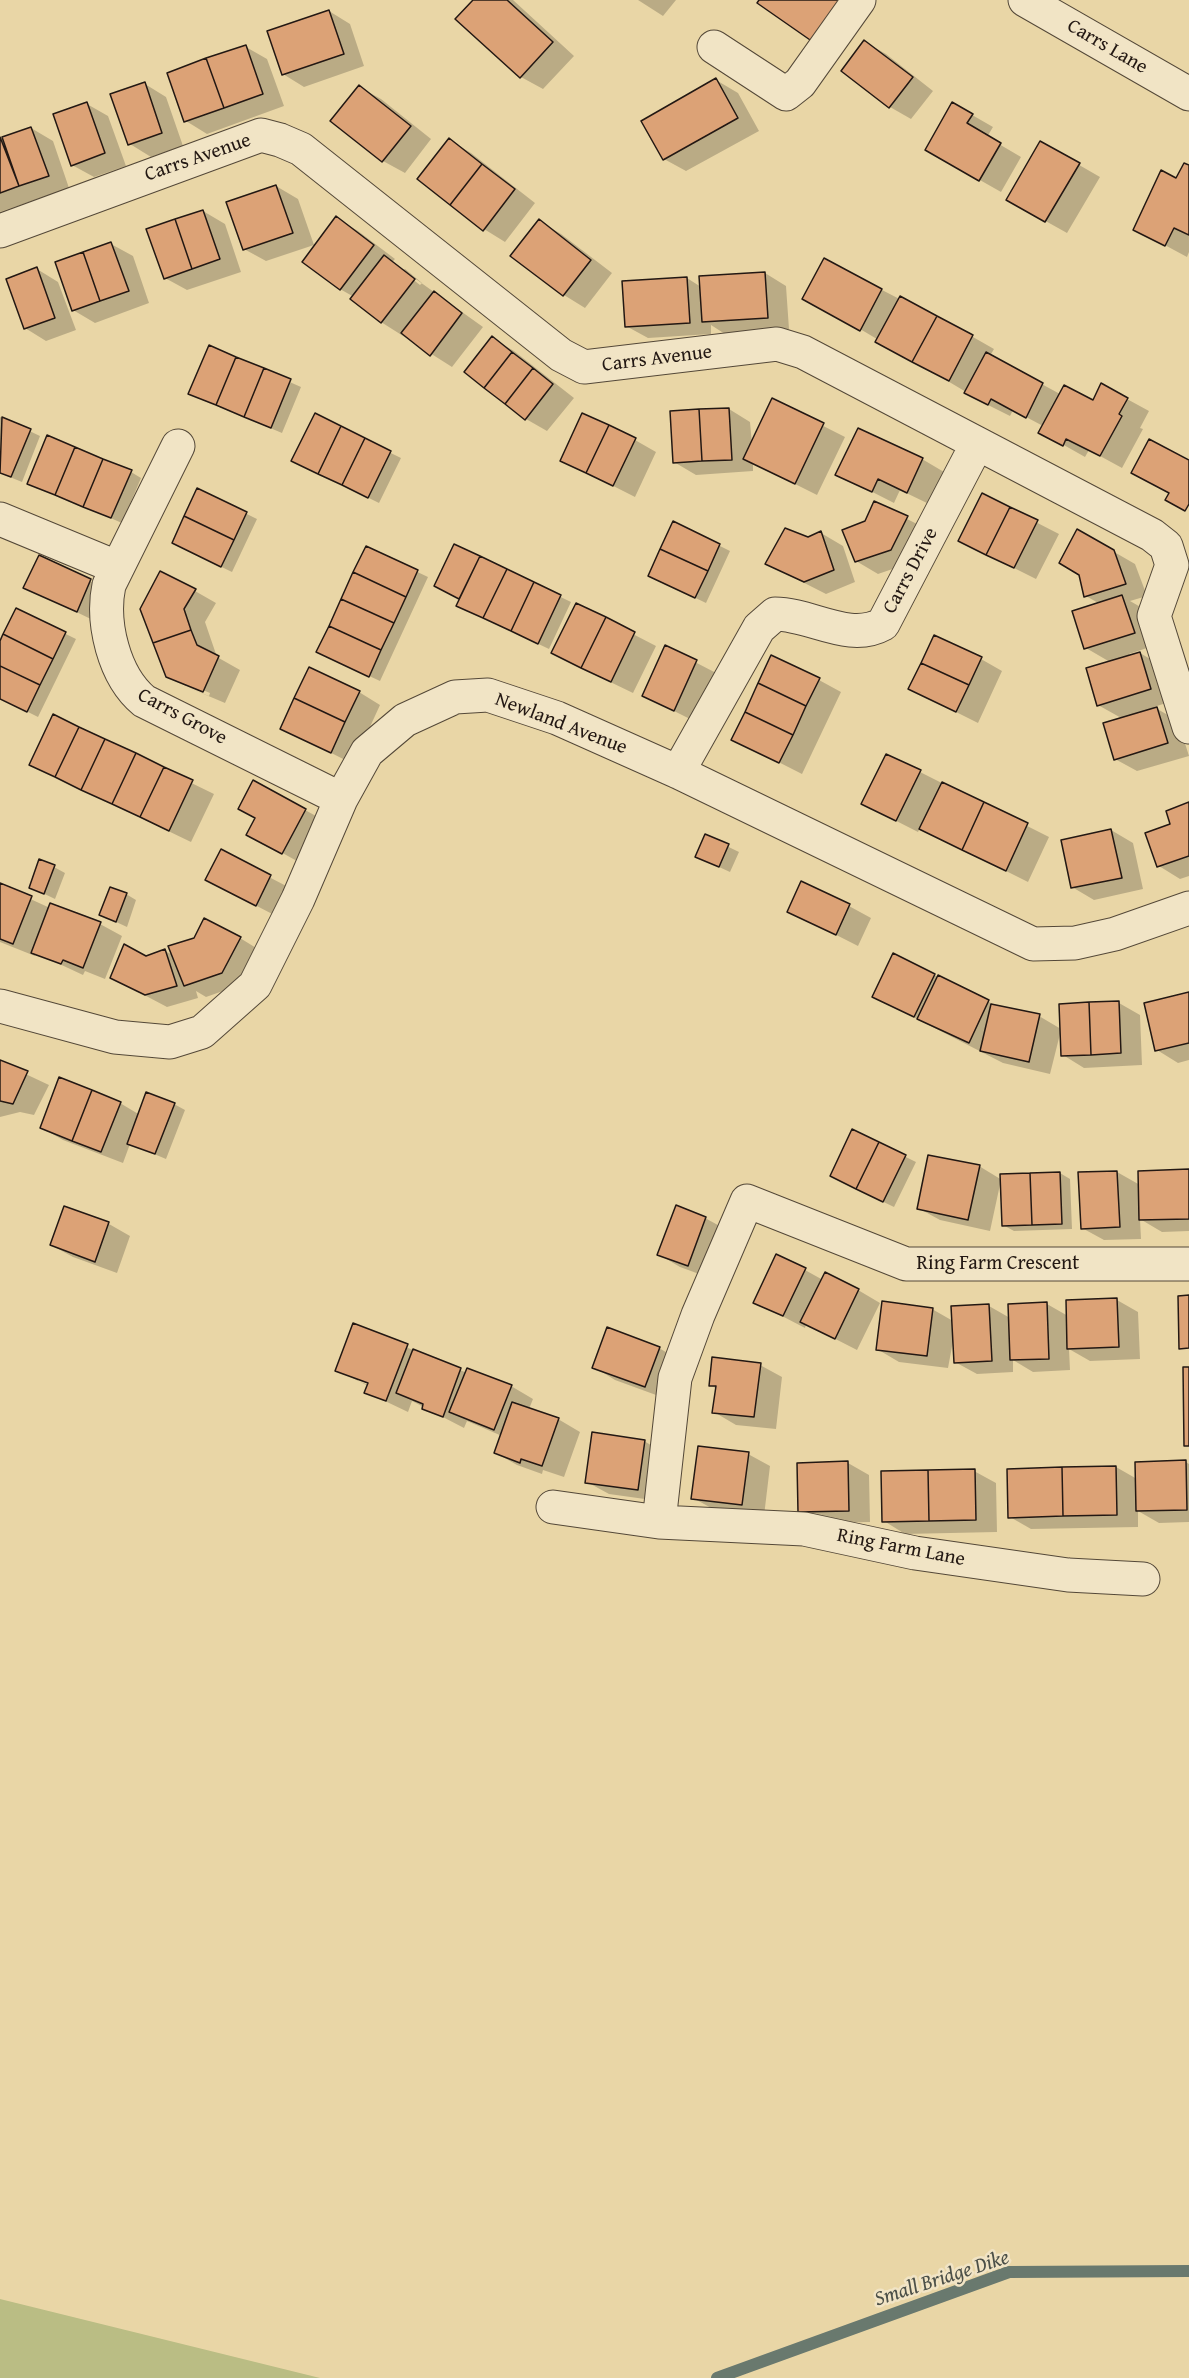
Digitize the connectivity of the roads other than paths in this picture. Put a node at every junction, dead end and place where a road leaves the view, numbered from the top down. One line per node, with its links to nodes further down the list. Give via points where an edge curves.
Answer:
1 (859, 0): 3 (street, via 800,83 786,94)
2 (1025, 0): 4 (street, Carrs Lane)
3 (714, 47)
4 (1189, 94)
5 (0, 231): 6 (street, Carrs Avenue, via 261,135 271,137 301,149 561,355 584,367 777,344 803,352)
6 (977, 444): 10 (street, Carrs Avenue, via 1152,535 1166,546 1172,565 1154,616); 11 (street, Carrs Drive, via 883,624 871,631 856,632 790,614 775,614 759,628)
7 (178, 447): 9 (street, Carrs Grove)
8 (0, 519): 9 (street)
9 (116, 567): 12 (street, Carrs Grove, via 106,598 116,660 131,690)
10 (1189, 728)
11 (678, 772): 12 (street, Newland Avenue, via 514,702 488,695 455,697 405,720 367,752); 13 (street, Newland Avenue, via 1033,944 1075,943 1115,934)
12 (340, 799): 14 (street, Newland Avenue, via 298,899 255,985 202,1032 170,1042 115,1037)
13 (1189, 908)
14 (0, 1006)
15 (1189, 1264): 17 (street, Ring Farm Crescent, via 906,1264 747,1201 675,1378)
16 (553, 1507): 17 (street, Ring Farm Lane)
17 (659, 1522): 18 (street, Ring Farm Lane, via 804,1529 915,1553 1068,1575)
18 (1143, 1579)

